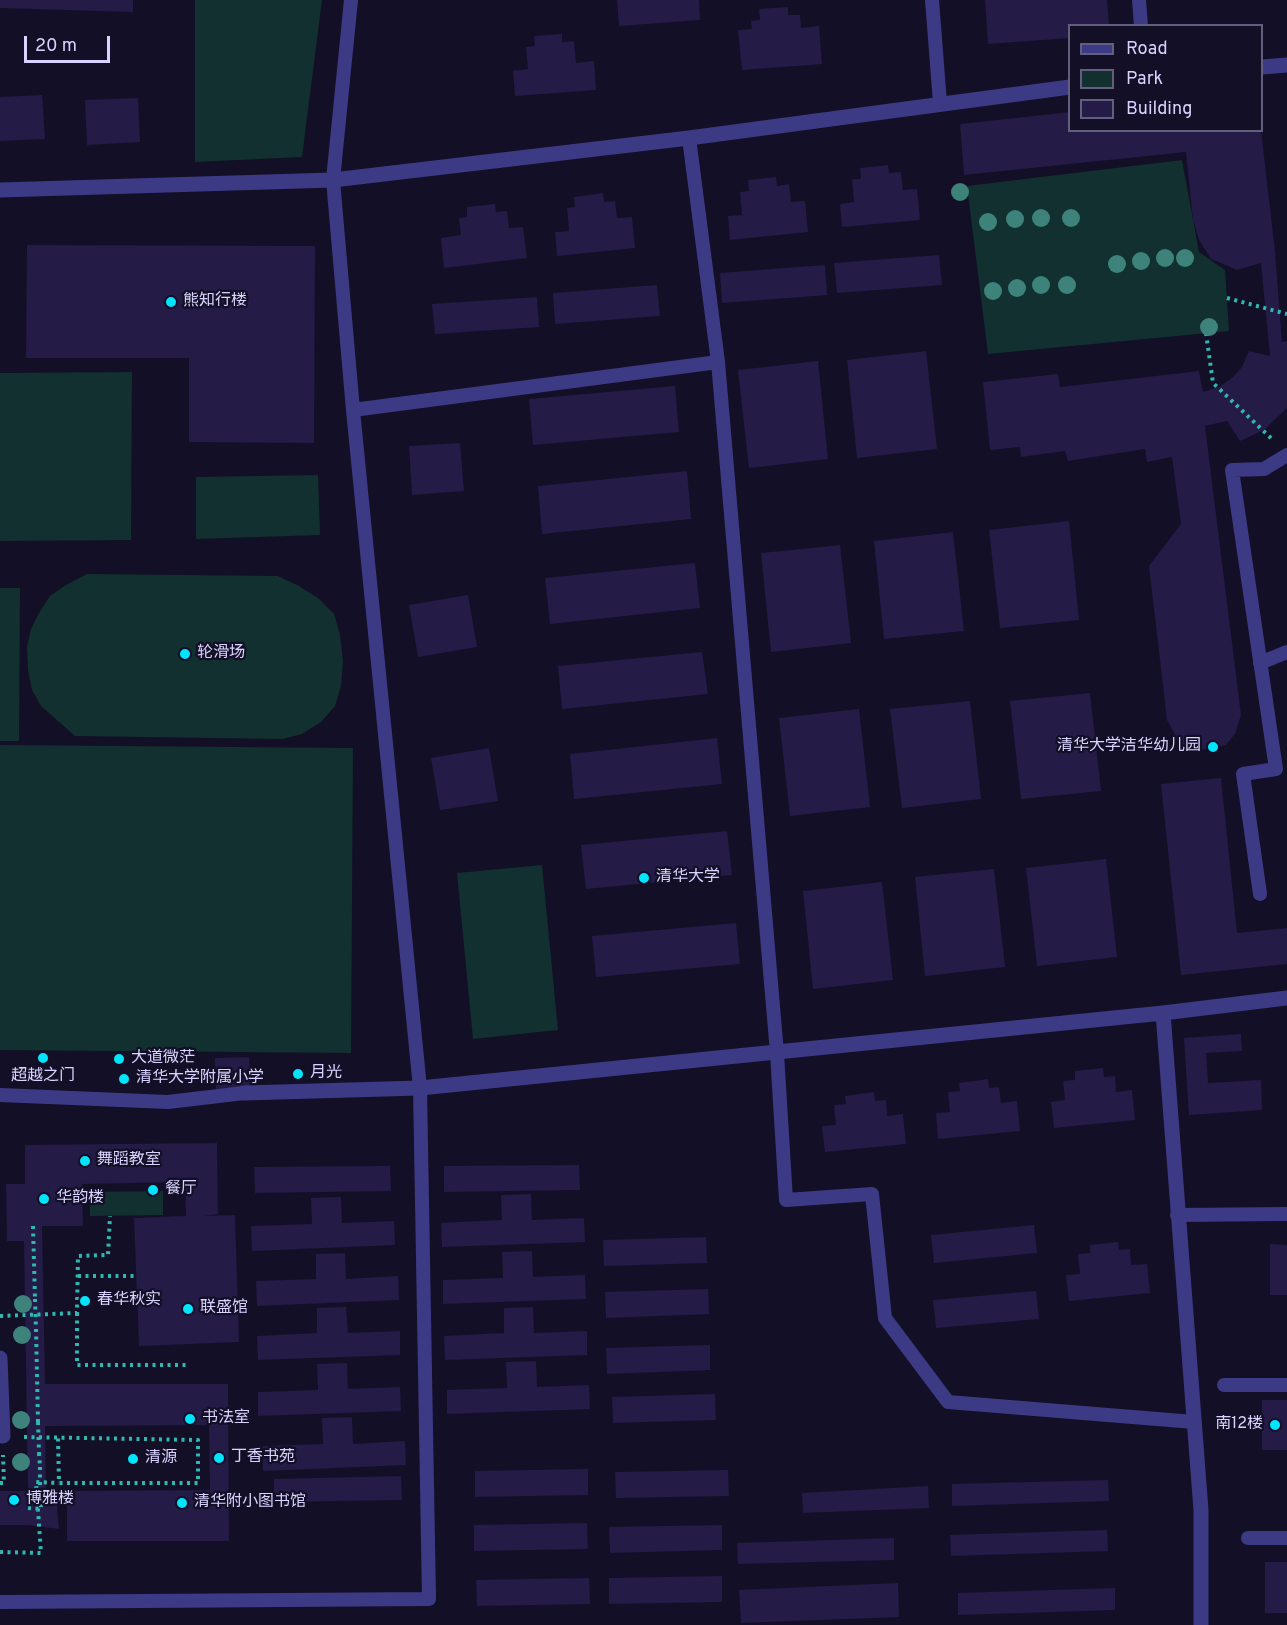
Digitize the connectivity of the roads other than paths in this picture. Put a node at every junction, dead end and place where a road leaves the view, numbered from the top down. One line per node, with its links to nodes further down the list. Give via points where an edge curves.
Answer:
1 (351, 0): 10 (lane)
2 (932, 0): 8 (lane)
3 (1139, 0): 4 (lane)
4 (1141, 24)
5 (1287, 65): 6 (street)
6 (1263, 67)
7 (1068, 87): 8 (street)
8 (940, 103): 9 (street)
9 (689, 138): 10 (street); 12 (lane)
10 (333, 180): 11 (street); 13 (lane)
11 (0, 190)
12 (718, 362): 13 (lane); 20 (lane)
13 (353, 410): 21 (lane)
14 (1283, 450): 16 (lane, via 1264,469 1232,470)
15 (1287, 652): 16 (lane)
16 (1260, 663): 17 (lane, via 1276,769 1243,774)
17 (1260, 894)
18 (1287, 998): 19 (street)
19 (1162, 1013): 20 (street); 25 (street)
20 (777, 1053): 21 (street); 29 (lane, via 786,1200 872,1194 885,1318 948,1402)
21 (420, 1088): 22 (street); 33 (lane, via 429,1599)
22 (244, 1093): 23 (lane, via 168,1102)
23 (0, 1095)
24 (1287, 1214): 25 (lane)
25 (1177, 1215): 29 (street)
26 (0, 1358): 30 (street)
27 (1224, 1385): 28 (lane)
28 (1287, 1385)
29 (1194, 1422): 34 (street, via 1201,1510)
30 (3, 1436)
31 (1248, 1538): 32 (lane)
32 (1287, 1538)
33 (0, 1602)
34 (1201, 1625)

